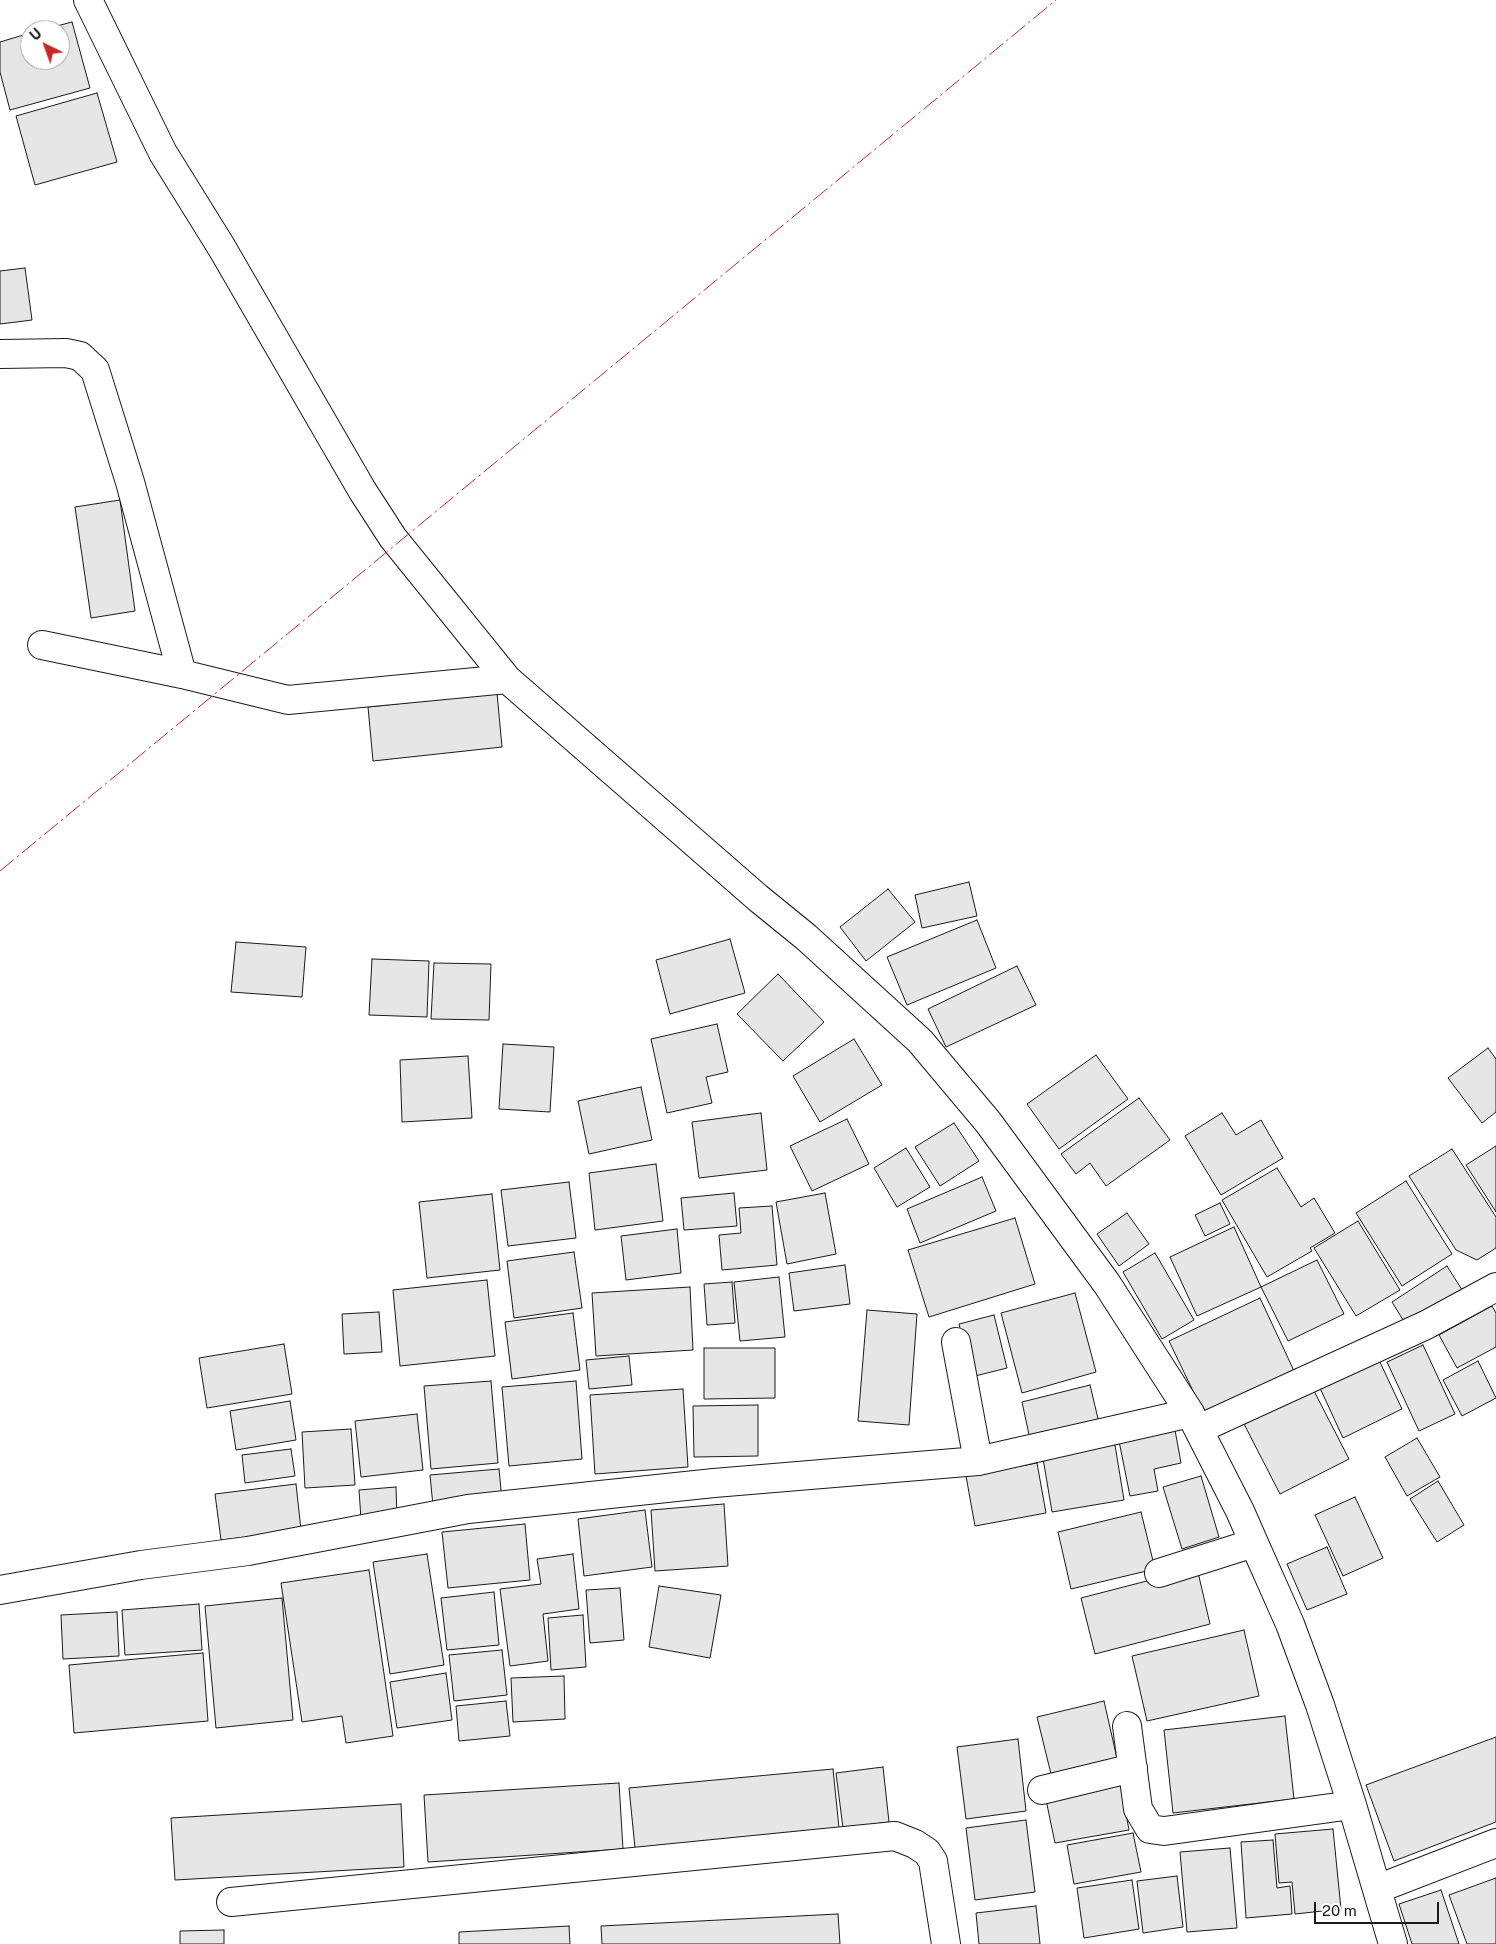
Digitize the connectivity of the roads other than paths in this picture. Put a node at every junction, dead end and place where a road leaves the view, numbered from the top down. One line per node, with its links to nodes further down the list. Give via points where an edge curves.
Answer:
1 (88, 0): 5 (street, via 163,153 362,490 393,538)
2 (0, 354): 4 (street, via 66,353 80,356 95,370 130,482)
3 (42, 645): 4 (street)
4 (182, 674): 5 (street, via 288,700)
5 (507, 679): 8 (street, via 806,937 920,1041 988,1122 1107,1284)
6 (1496, 1287): 8 (street, via 1426,1325)
7 (956, 1342): 9 (street)
8 (1194, 1421): 9 (street); 10 (street)
9 (978, 1462): 12 (street, via 714,1483 468,1510 248,1551 141,1565)
10 (1254, 1543): 11 (street); 16 (street, via 1320,1705)
11 (1159, 1573)
12 (0, 1590)
13 (1127, 1726): 14 (street)
14 (1134, 1768): 15 (street); 16 (street, via 1138,1810 1150,1829 1164,1831)
15 (1042, 1790)
16 (1352, 1805): 18 (street)
17 (1496, 1842): 18 (street)
18 (1377, 1889): 21 (street)
19 (231, 1902): 20 (street, via 894,1836 915,1844 933,1861)
20 (946, 1944)
21 (1393, 1944)

